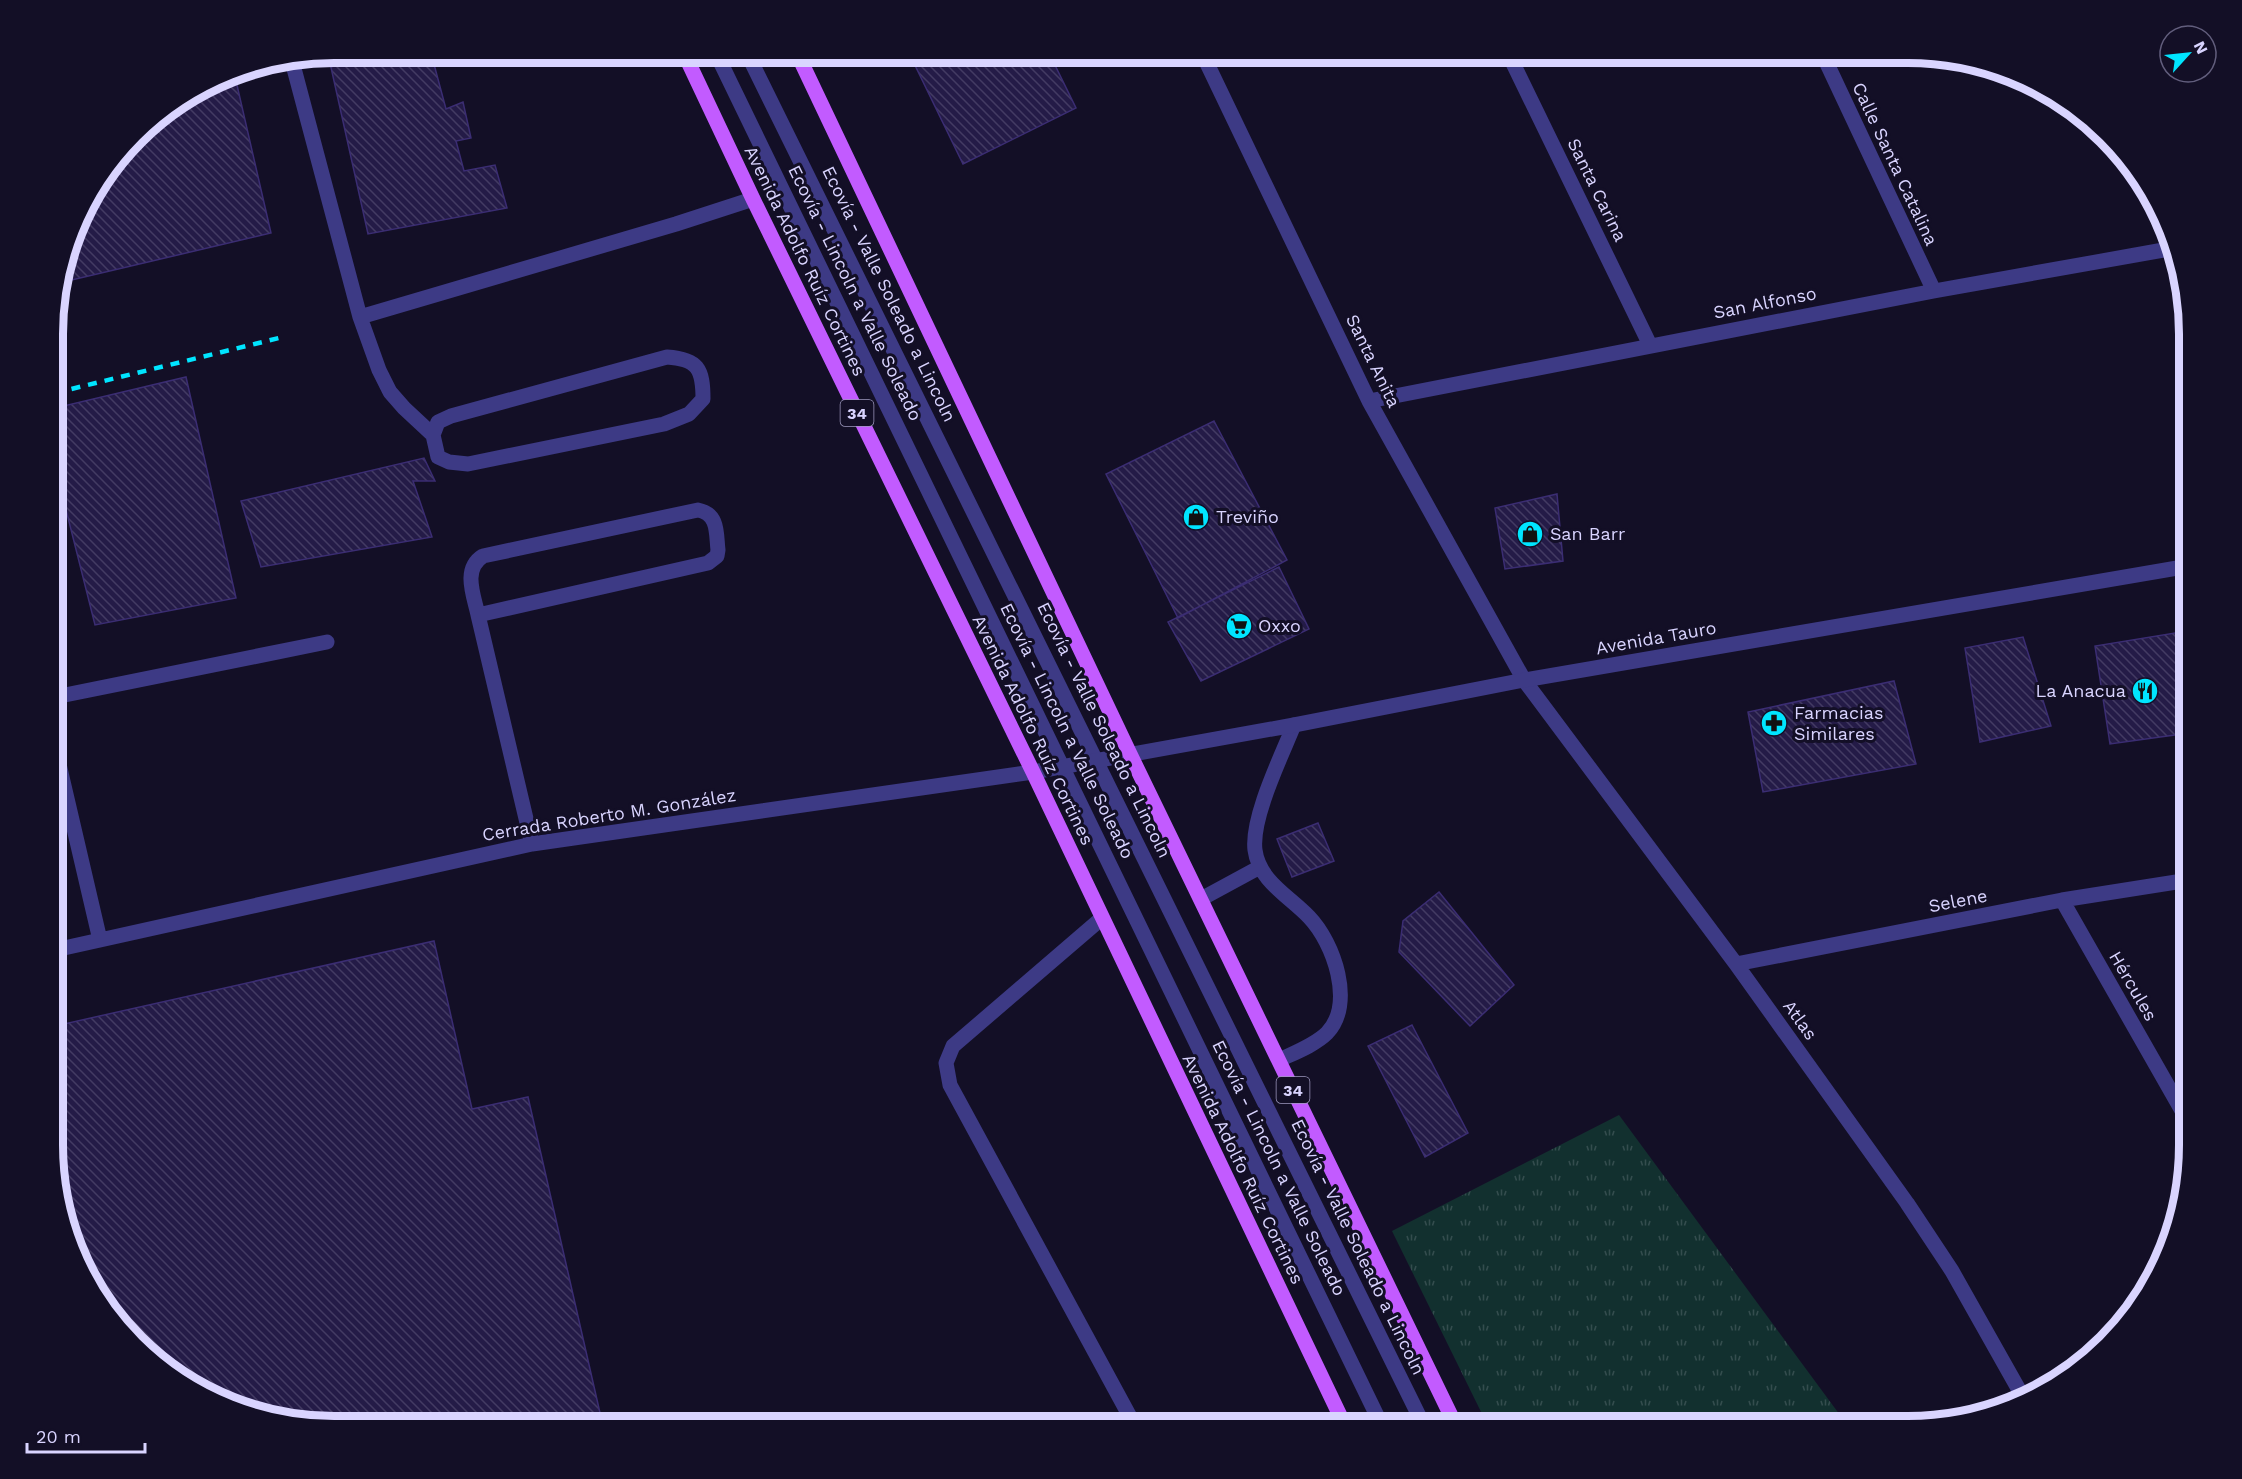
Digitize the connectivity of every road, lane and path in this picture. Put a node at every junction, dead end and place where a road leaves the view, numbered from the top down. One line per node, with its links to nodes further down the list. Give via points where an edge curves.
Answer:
1 (689, 63): 9 (main road, Avenida Adolfo Ruíz Cortines / 34)
2 (721, 63): 24 (street, Ecovía - Lincoln a Valle Soleado)
3 (752, 63): 23 (street, Ecovía - Valle Soleado a Lincoln)
4 (802, 63): 22 (main road, 34)
5 (1207, 63): 14 (street, Santa Anita)
6 (1513, 63): 13 (street, Santa Carina)
7 (1827, 63): 11 (street, Calle Santa Catalina)
8 (293, 66): 12 (street)
9 (753, 199): 12 (street); 25 (main road, Avenida Adolfo Ruíz Cortines / 34)
10 (2166, 250): 11 (street, San Alfonso)
11 (1934, 291): 13 (street, San Alfonso)
12 (360, 317): 15 (street, via 390,392)
13 (1650, 345): 14 (street, San Alfonso)
14 (1369, 401): 19 (street, Santa Anita)
15 (433, 435): 15 (street, via 438,457 468,464 664,424 689,414 703,399 703,383 698,367 685,358 667,357 451,416 438,422)
16 (2179, 568): 19 (street, Avenida Tauro)
17 (478, 615): 17 (street, via 708,563 718,550 713,518 698,510 483,556 471,571); 27 (street)
18 (327, 642): 20 (street)
19 (1524, 680): 21 (street, Avenida Tauro); 35 (street, Atlas)
20 (63, 695)
21 (1294, 724): 22 (street, Avenida Tauro); 28 (street, via 1254,833)
22 (1130, 754): 23 (street, Avenida Tauro); 30 (main road, 34)
23 (1097, 760): 24 (street, Cerrada Roberto M. González); 42 (street, Ecovía - Valle Soleado a Lincoln)
24 (1062, 766): 25 (street, Cerrada Roberto M. González); 41 (street, Ecovía - Lincoln a Valle Soleado)
25 (1033, 772): 27 (street, Cerrada Roberto M. González); 32 (main road, Avenida Adolfo Ruíz Cortines / 34)
26 (63, 781): 33 (street)
27 (532, 844): 33 (street, Cerrada Roberto M. González)
28 (1260, 867): 30 (street); 36 (street, via 1322,934 1339,985 1340,1009 1335,1024 1324,1036)
29 (2179, 882): 31 (street, Selene)
30 (1201, 900): 36 (main road, 34)
31 (2062, 900): 35 (street, Selene); 37 (street, Hércules)
32 (1102, 918): 39 (street, via 953,1046 946,1063 950,1085); 40 (main road, Avenida Adolfo Ruíz Cortines / 34)
33 (100, 940): 34 (street, Cerrada Roberto M. González)
34 (63, 948)
35 (1736, 964): 38 (street, Atlas, via 1952,1271)
36 (1279, 1060): 43 (main road, 34)
37 (2179, 1105)
38 (2020, 1392)
39 (1130, 1416)
40 (1340, 1416)
41 (1377, 1416)
42 (1419, 1416)
43 (1451, 1416)

